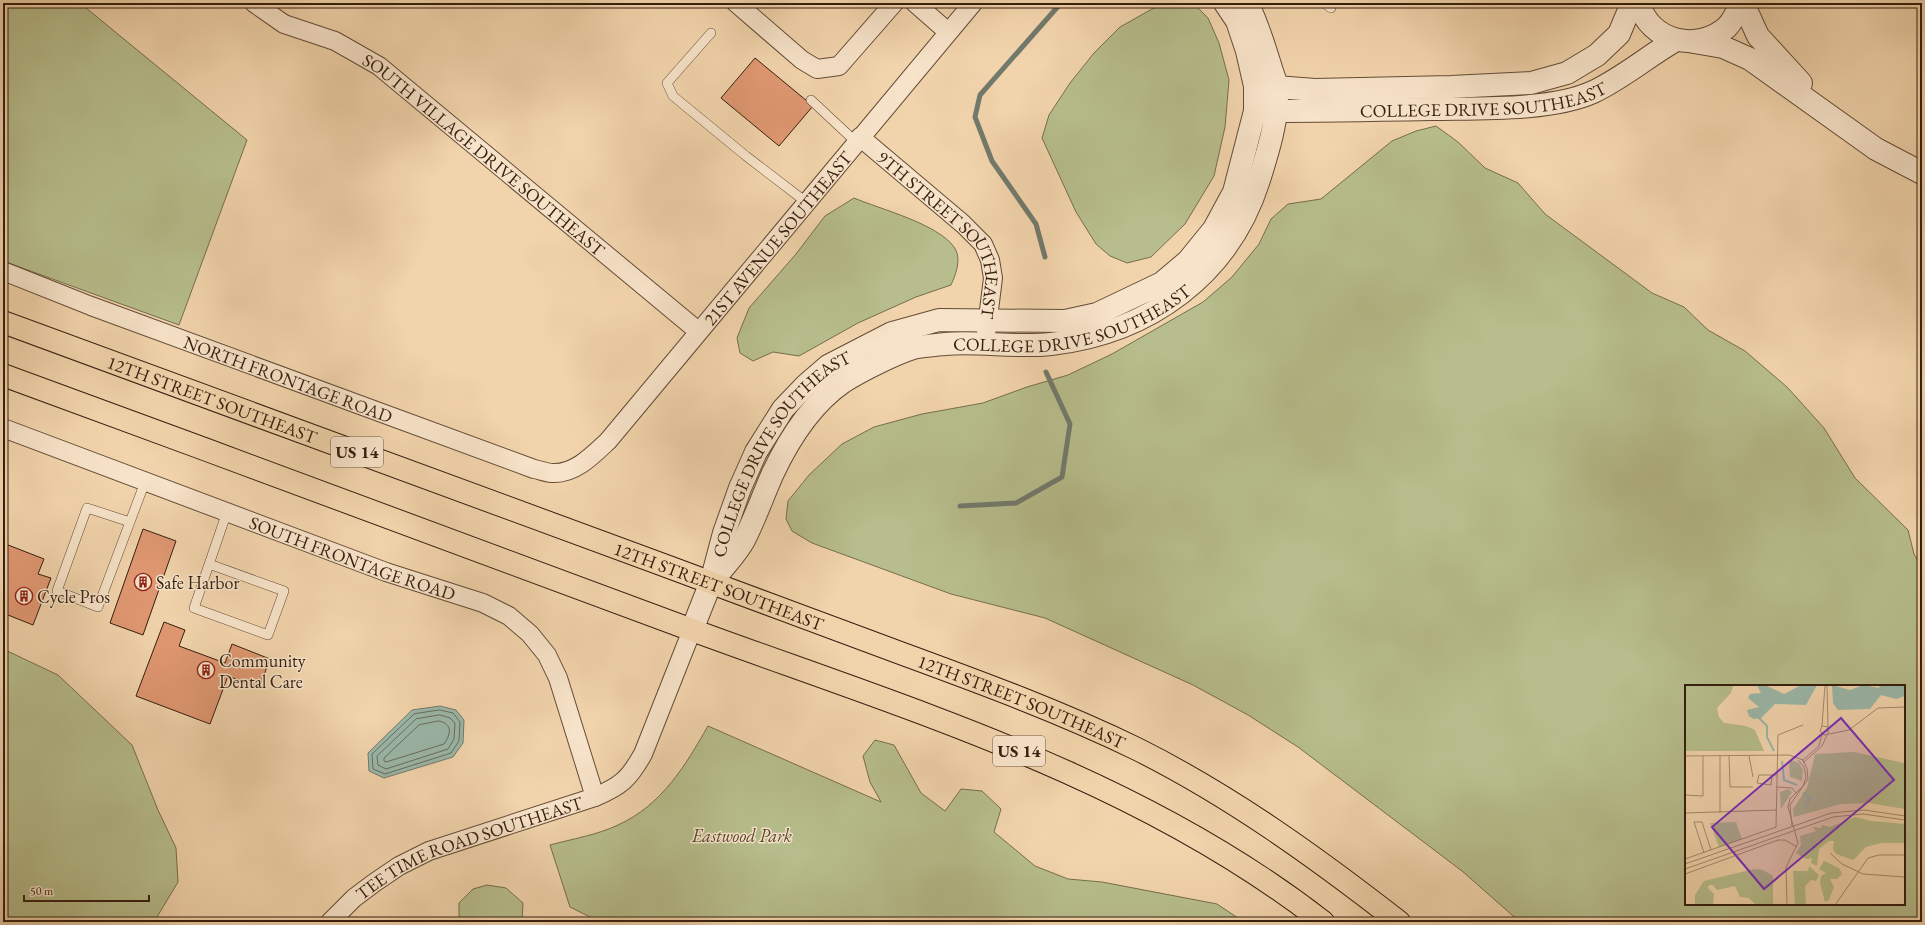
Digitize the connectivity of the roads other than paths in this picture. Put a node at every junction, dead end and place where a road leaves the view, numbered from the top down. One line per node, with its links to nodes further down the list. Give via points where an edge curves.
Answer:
1 (254, 3): 25 (street, SOUTH VILLAGE DRIVE SOUTHEAST, via 284,24 335,40 379,66)
2 (736, 3): 3 (street, via 802,60 817,69 839,66)
3 (894, 3)
4 (915, 3): 11 (street)
5 (973, 3): 11 (street, 21ST AVENUE SOUTHEAST)
6 (1226, 3): 14 (street, via 1247,51)
7 (1247, 3): 15 (street, via 1262,38)
8 (1632, 3): 15 (street, COLLEGE DRIVE SOUTHEAST, via 1619,34 1597,55 1567,73 1531,83 1323,90)
9 (1639, 3): 13 (street, via 1650,24 1664,36)
10 (1742, 3): 13 (street, COLLEGE DRIVE SOUTHEAST, via 1728,26 1713,37); 19 (street, via 1758,36 1792,74)
11 (948, 32): 18 (street, 21ST AVENUE SOUTHEAST)
12 (712, 33): 21 (lane, via 667,84 673,96)
13 (1685, 41): 17 (street, COLLEGE DRIVE SOUTHEAST, via 1654,52 1593,92 1555,104 1483,108); 19 (street, via 1723,47 1750,59)
14 (1255, 86): 15 (street, COLLEGE DRIVE SOUTHEAST); 17 (street)
15 (1277, 88): 17 (street)
16 (811, 100): 18 (lane)
17 (1265, 111): 23 (street, COLLEGE DRIVE SOUTHEAST, via 1234,192 1214,229 1188,261 1162,283 1097,314 1065,321); 26 (street, COLLEGE DRIVE SOUTHEAST, via 1272,132 1254,197 1238,230 1217,260 1189,286 1161,308 1128,325 1094,336 1050,344)
18 (858, 140): 21 (street, 21ST AVENUE SOUTHEAST); 23 (street, 9TH STREET SOUTHEAST, via 963,224 983,244 990,260 993,278)
19 (1876, 149): 20 (street)
20 (1922, 173)
21 (806, 202): 25 (street, 21ST AVENUE SOUTHEAST)
22 (3, 271): 29 (street, NORTH FRONTAGE ROAD, via 91,306 534,469 554,473)
23 (989, 320): 26 (street, 9TH STREET SOUTHEAST); 34 (street, COLLEGE DRIVE SOUTHEAST, via 939,320 892,332 828,366 806,385 783,409 756,452 724,533)
24 (3, 322): 34 (main road, 12TH STREET SOUTHEAST / US 14)
25 (698, 332): 29 (street, 21ST AVENUE SOUTHEAST, via 608,441)
26 (984, 344): 34 (street, COLLEGE DRIVE SOUTHEAST, via 947,344 914,348 844,382 818,402 774,471 743,542)
27 (3, 375): 35 (main road, US 14)
28 (3, 428): 30 (street, SOUTH FRONTAGE ROAD)
29 (576, 468)
30 (145, 482): 31 (street, SOUTH FRONTAGE ROAD); 32 (lane)
31 (227, 512): 33 (lane); 36 (street, SOUTH FRONTAGE ROAD, via 386,572 483,603 509,616 530,634 547,655 558,678)
32 (130, 522): 32 (lane, via 98,607 57,591 87,508)
33 (209, 564): 33 (lane, via 194,608 268,635 284,591)
34 (711, 582): 35 (street); 39 (main road, 12TH STREET SOUTHEAST / US 14, via 1008,693 1138,750 1254,817 1307,852)
35 (692, 630): 36 (street, TEE TIME ROAD SOUTHEAST, via 643,754 633,771 616,788); 38 (main road, US 14, via 964,728 1054,765 1131,802 1197,838 1256,874)
36 (595, 797): 37 (street, TEE TIME ROAD SOUTHEAST, via 429,851 399,866 374,883 354,898)
37 (330, 922)
38 (1323, 922)
39 (1399, 922)

